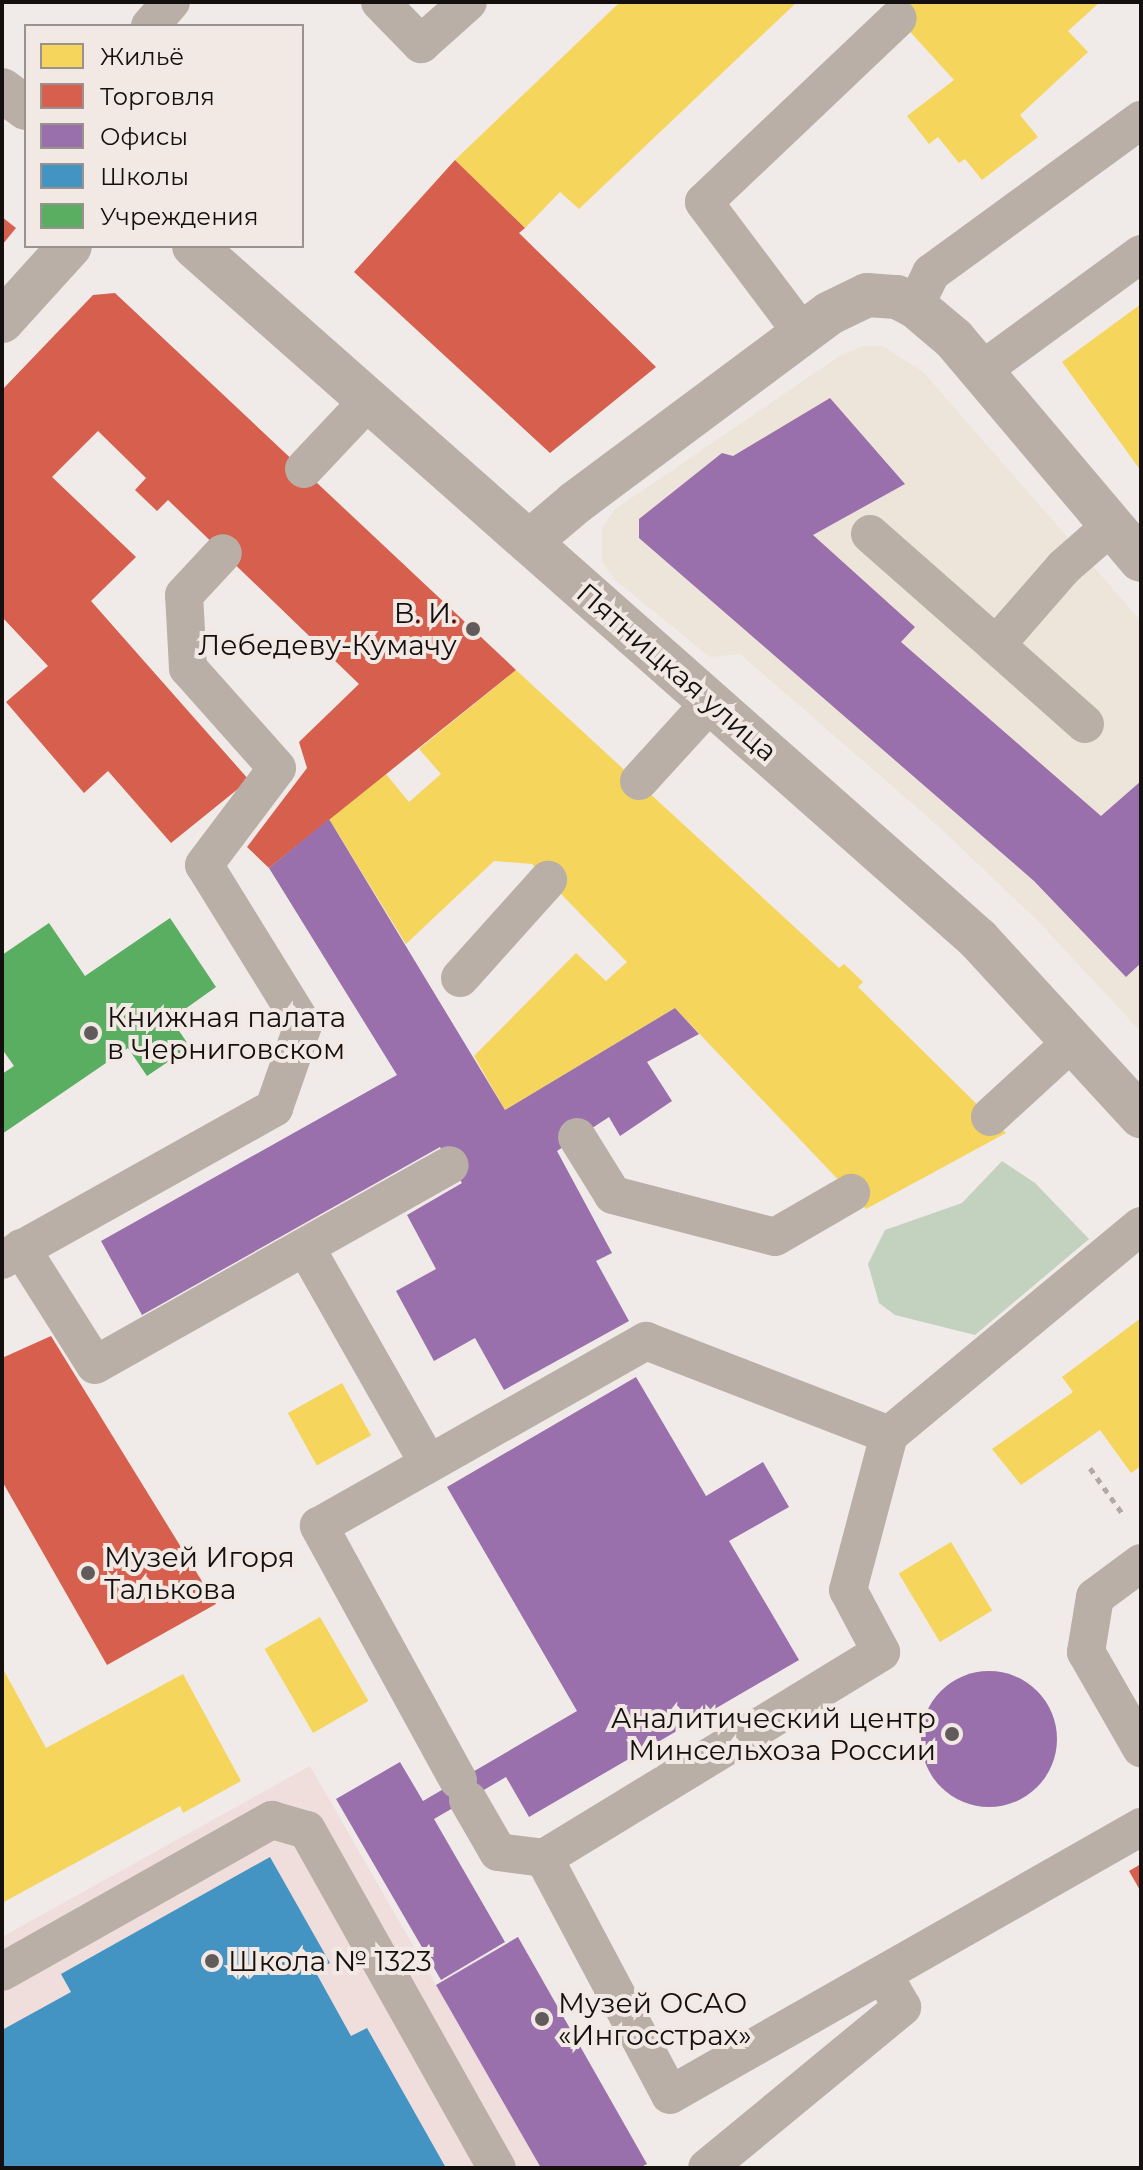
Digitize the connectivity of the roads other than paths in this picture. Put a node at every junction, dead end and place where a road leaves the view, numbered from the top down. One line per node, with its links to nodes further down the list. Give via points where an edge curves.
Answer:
1 (171, 2): 5 (lane)
2 (380, 2): 3 (lane, via 421,44)
3 (468, 2)
4 (898, 18): 14 (lane, via 704,202)
5 (152, 24)
6 (2, 90): 7 (street)
7 (24, 106)
8 (1141, 120): 12 (lane, via 931,273)
9 (68, 248): 13 (street)
10 (196, 248): 16 (street, Пятницкая улица)
11 (1141, 254): 15 (lane)
12 (915, 306): 14 (street, via 897,297 867,295); 15 (street)
13 (2, 321)
14 (803, 334): 20 (street)
15 (982, 370): 18 (street)
16 (369, 400): 17 (lane); 20 (street, Пятницкая улица)
17 (304, 469)
18 (1112, 525): 22 (street); 23 (lane, via 1064,567)
19 (870, 534): 23 (lane)
20 (529, 542): 24 (street, Пятницкая улица)
21 (223, 553): 37 (lane, via 184,595 188,668 277,768 204,865 303,1025 274,1108)
22 (1141, 560)
23 (996, 645): 25 (lane)
24 (710, 703): 26 (lane); 29 (street, Пятницкая улица, via 978,939)
25 (1085, 724)
26 (639, 781)
27 (548, 880): 28 (lane)
28 (460, 978)
29 (1074, 1040): 30 (street, Пятницкая улица); 31 (lane)
30 (1141, 1116)
31 (990, 1117)
32 (577, 1137): 34 (lane, via 613,1195 775,1237)
33 (450, 1165): 36 (lane)
34 (851, 1193)
35 (1141, 1226): 38 (lane)
36 (306, 1248): 37 (lane, via 95,1365); 39 (lane)
37 (12, 1254)
38 (889, 1435): 39 (lane, via 646,1341); 43 (lane, via 848,1590 881,1652)
39 (428, 1463): 43 (lane, via 319,1526 498,1852)
40 (1141, 1563): 41 (lane, via 1095,1597 1086,1652)
41 (1141, 1748)
42 (1141, 1827): 45 (lane)
43 (544, 1858): 45 (lane, via 670,2095)
44 (2, 1972): 46 (lane, via 272,1820 307,1830)
45 (883, 1974): 47 (lane, via 902,2007)
46 (497, 2168)
47 (707, 2168)

